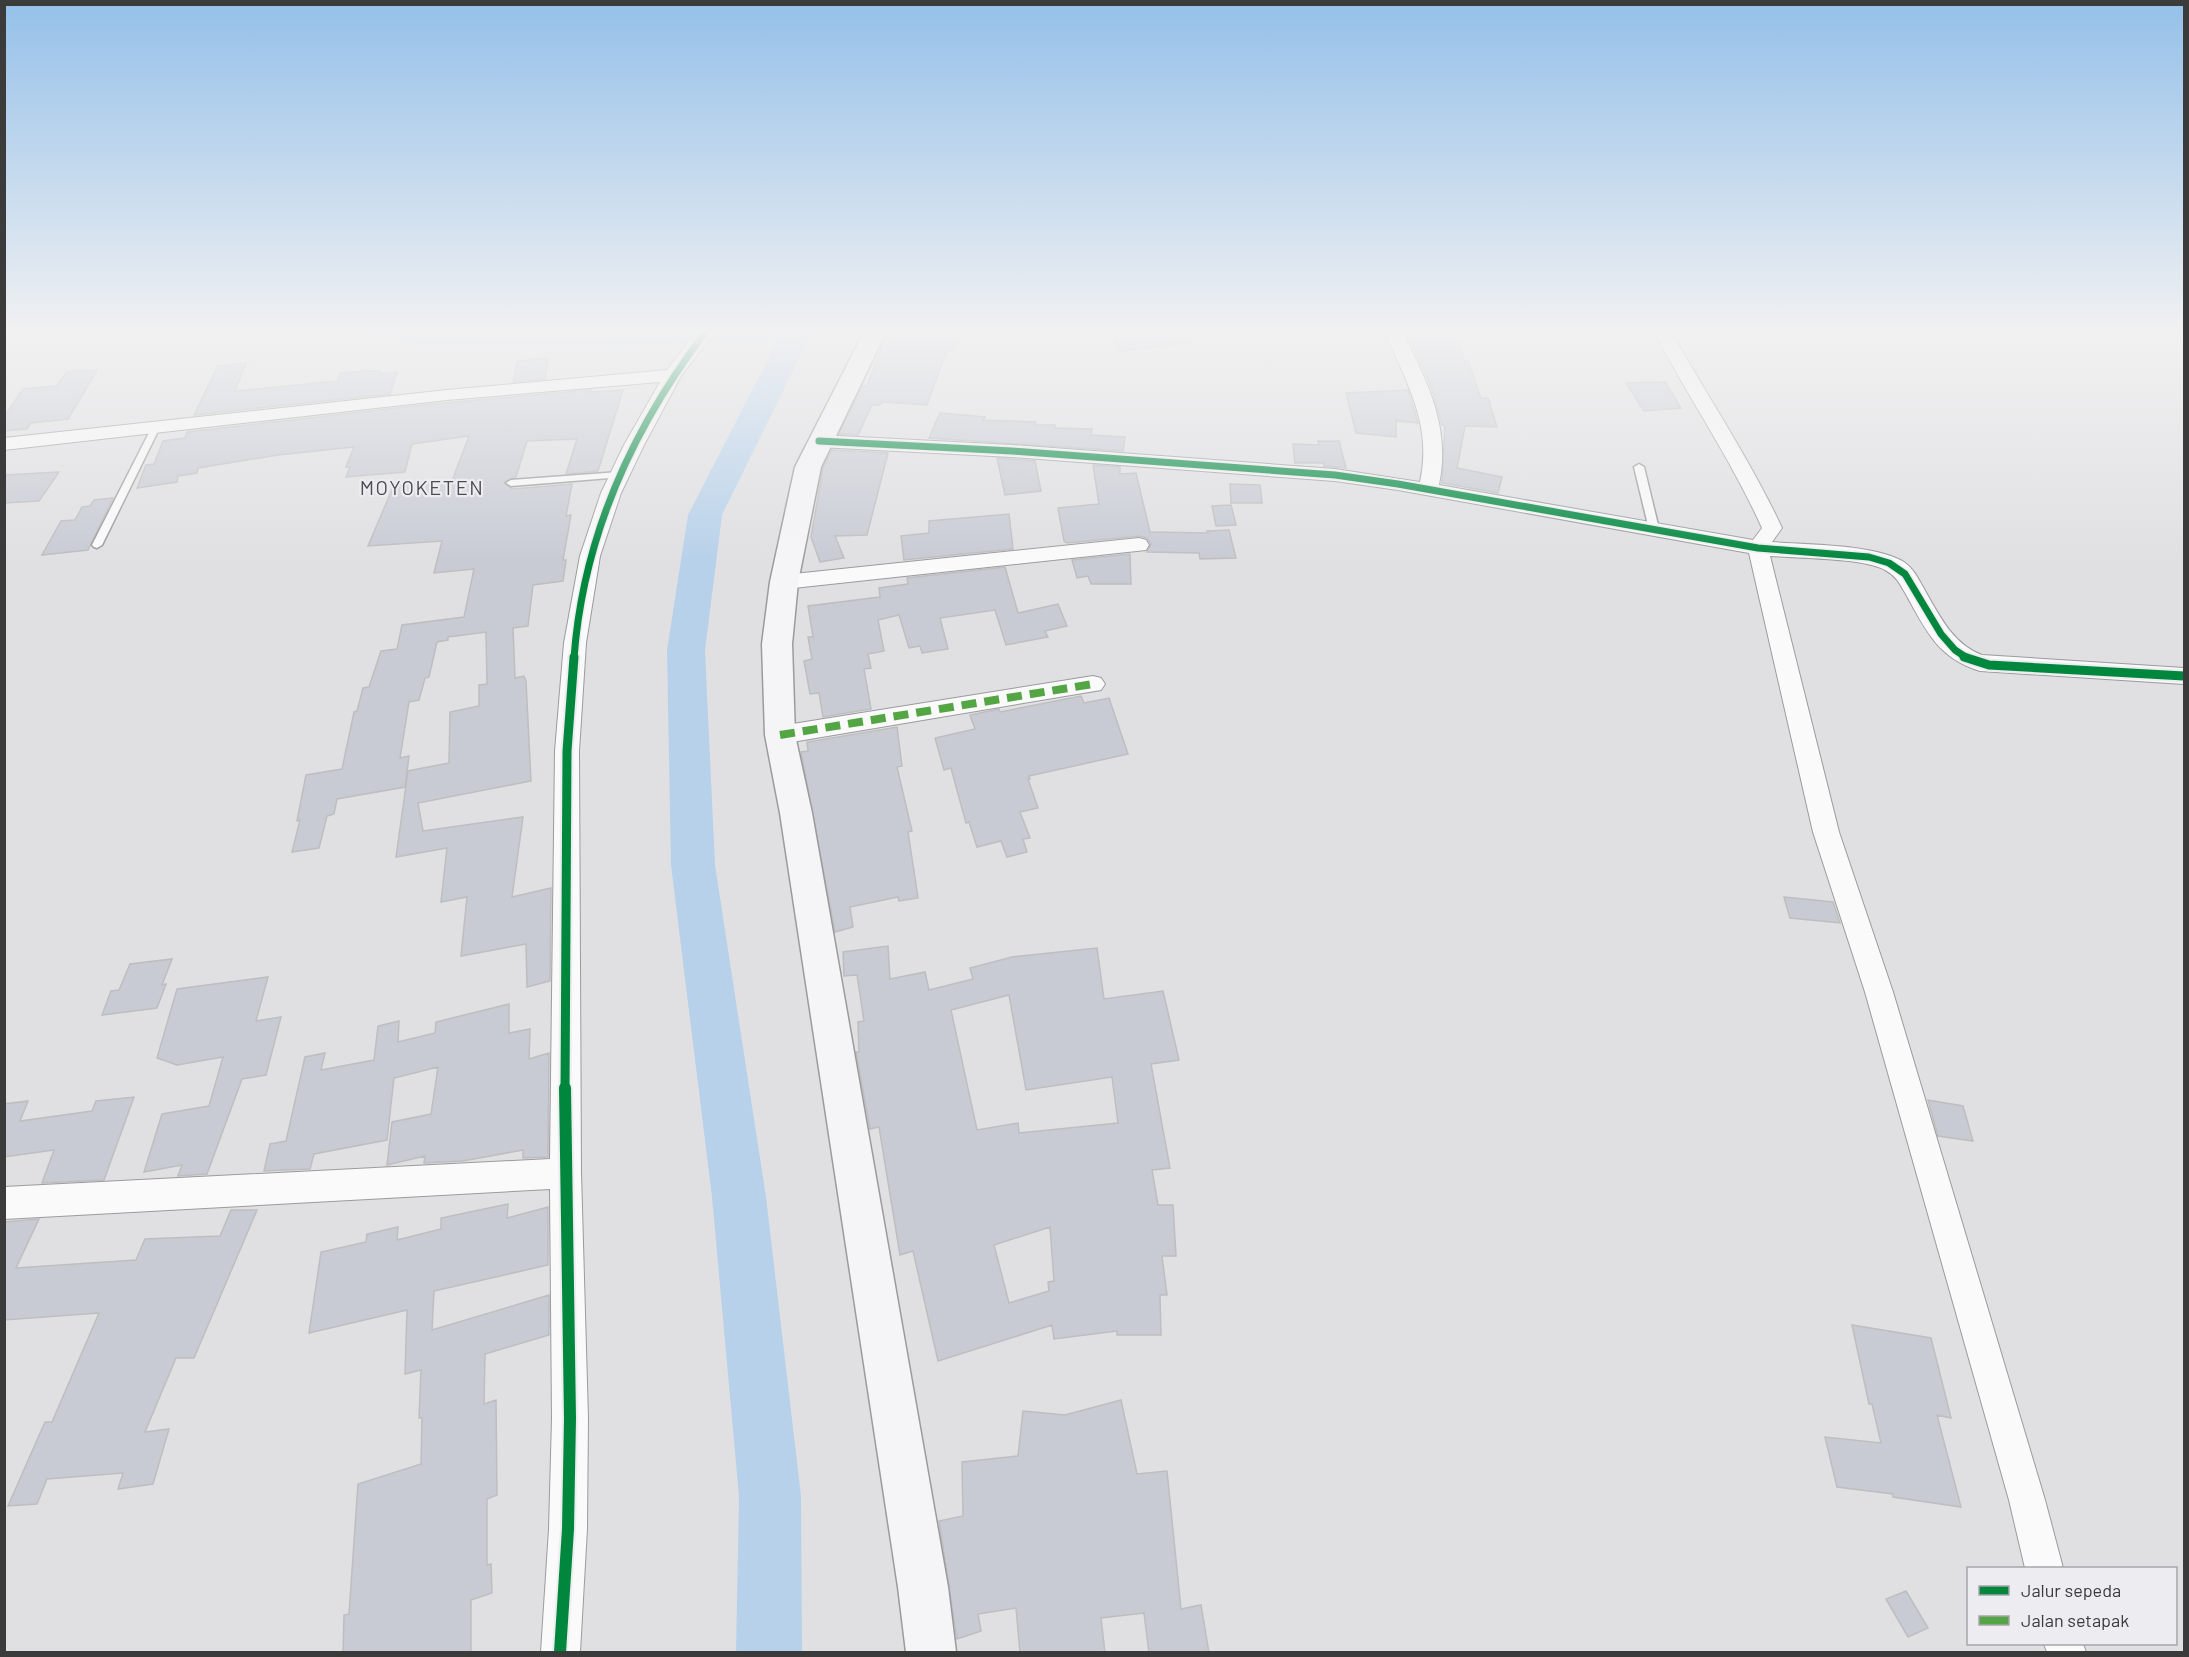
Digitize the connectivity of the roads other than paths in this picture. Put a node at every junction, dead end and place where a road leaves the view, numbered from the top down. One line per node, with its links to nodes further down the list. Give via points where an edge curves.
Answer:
1 (337, 407): 6 (street)
2 (658, 407): 10 (street)
3 (836, 407): 7 (street)
4 (1425, 407): 12 (street, via 1434,452)
5 (1705, 407): 16 (street, via 1752,484 1772,528)
6 (156, 427): 8 (street); 14 (lane)
7 (819, 441): 12 (street, via 1268,469); 17 (street, via 808,467)
8 (4, 444)
9 (1639, 467): 13 (lane)
10 (619, 476): 11 (lane); 21 (street, via 590,556 570,698)
11 (511, 483)
12 (1428, 489): 13 (street)
13 (1654, 529): 16 (street)
14 (97, 545)
15 (1139, 545): 17 (street)
16 (1758, 548): 18 (street, via 1869,557 1898,567 1943,638 1969,659 1989,665); 23 (street, via 1826,832 1882,1003)
17 (784, 582): 20 (street, via 777,644)
18 (2184, 676)
19 (1093, 684): 20 (street)
20 (780, 735): 25 (street, via 920,1563)
21 (565, 1173): 22 (street); 24 (street, via 570,1418)
22 (4, 1203)
23 (2044, 1567)
24 (560, 1653)
25 (931, 1653)

